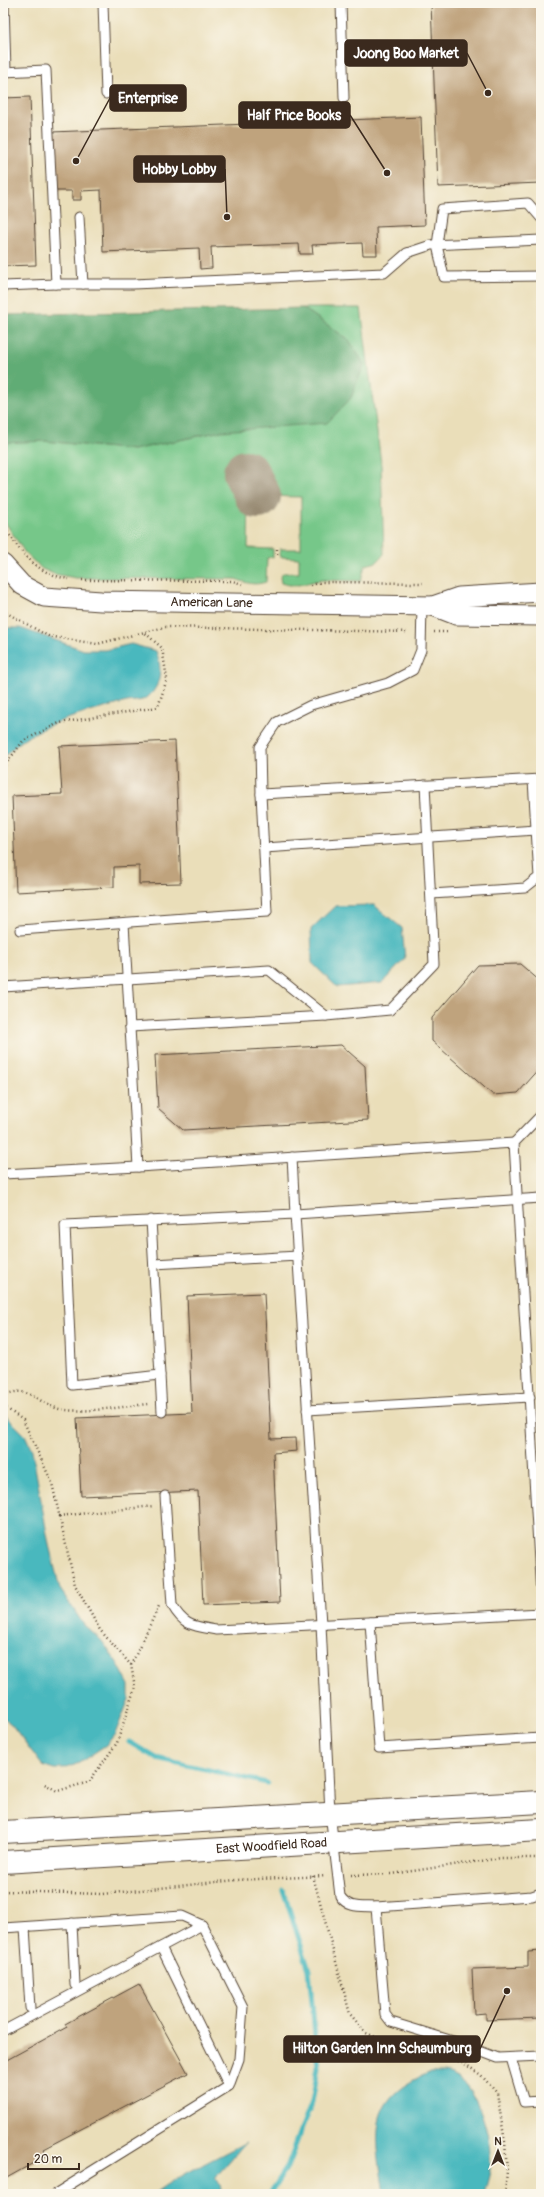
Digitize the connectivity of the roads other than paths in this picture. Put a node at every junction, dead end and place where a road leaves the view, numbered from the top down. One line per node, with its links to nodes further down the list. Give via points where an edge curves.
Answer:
1 (4, 3): 4 (lane)
2 (103, 3): 5 (lane)
3 (341, 3): 6 (lane)
4 (4, 72): 12 (lane, via 46,70)
5 (106, 94)
6 (344, 98)
7 (79, 217): 13 (lane)
8 (541, 218): 10 (lane, via 528,203 442,209)
9 (541, 240): 10 (lane)
10 (437, 244): 11 (lane, via 444,277); 13 (lane, via 407,253 384,273)
11 (541, 276)
12 (56, 284): 13 (lane); 14 (lane)
13 (83, 284)
14 (3, 286)
15 (3, 564): 17 (street, American Lane, via 22,585 44,597 102,601)
16 (541, 592): 17 (street, American Lane, via 459,597)
17 (428, 606): 18 (street, American Lane, via 456,615); 21 (lane, via 421,650 414,670 388,683 311,705 277,722 260,747)
18 (541, 616)
19 (537, 780): 20 (lane); 22 (lane)
20 (425, 785): 21 (lane); 23 (lane)
21 (261, 794): 24 (lane)
22 (536, 830): 23 (lane); 25 (lane, via 540,877 525,888)
23 (428, 838): 24 (lane); 25 (lane)
24 (264, 848): 26 (lane, via 267,912)
25 (431, 894): 30 (lane, via 434,964 390,1010)
26 (124, 923): 27 (lane); 28 (lane)
27 (20, 930)
28 (128, 979): 29 (lane); 30 (lane, via 269,970); 31 (lane)
29 (3, 987)
30 (326, 1016): 31 (lane)
31 (130, 1027): 35 (lane)
32 (540, 1117): 33 (lane)
33 (514, 1143): 34 (lane); 38 (lane)
34 (292, 1157): 35 (lane); 39 (lane)
35 (138, 1166): 36 (lane)
36 (3, 1174)
37 (541, 1198): 38 (lane)
38 (519, 1199): 39 (lane); 44 (lane)
39 (295, 1214): 40 (lane); 41 (lane)
40 (151, 1220): 42 (lane); 43 (lane, via 64,1225 72,1385)
41 (298, 1256): 42 (lane); 45 (lane)
42 (154, 1264): 43 (lane)
43 (160, 1375): 46 (lane)
44 (530, 1397): 45 (lane); 48 (lane)
45 (308, 1410): 51 (lane)
46 (162, 1412)
47 (166, 1500): 51 (lane, via 172,1605 186,1623 216,1630)
48 (541, 1595)
49 (541, 1613): 50 (lane)
50 (370, 1622): 51 (lane); 52 (lane, via 379,1748)
51 (321, 1624): 54 (lane)
52 (541, 1738)
53 (541, 1802): 54 (street)
54 (330, 1813): 56 (street); 57 (lane)
55 (541, 1830): 57 (street, East Woodfield Road)
56 (3, 1832)
57 (334, 1843): 58 (street, East Woodfield Road); 60 (lane, via 340,1896 344,1902 353,1906)
58 (3, 1862)
59 (541, 1893): 60 (lane, via 532,1896)
60 (376, 1907): 70 (lane, via 384,2014 391,2022 498,2058)
61 (72, 1924): 62 (lane, via 182,1916); 63 (lane); 66 (lane)
62 (202, 1925): 65 (lane); 71 (lane, via 243,2007 239,2059)
63 (25, 1927): 64 (lane); 67 (lane)
64 (3, 1928)
65 (161, 1947): 68 (lane); 71 (lane)
66 (75, 1985)
67 (30, 2008)
68 (3, 2031)
69 (541, 2056): 70 (lane)
70 (511, 2058): 72 (lane, via 524,2102)
71 (229, 2086): 73 (lane)
72 (541, 2101)
73 (55, 2194)

